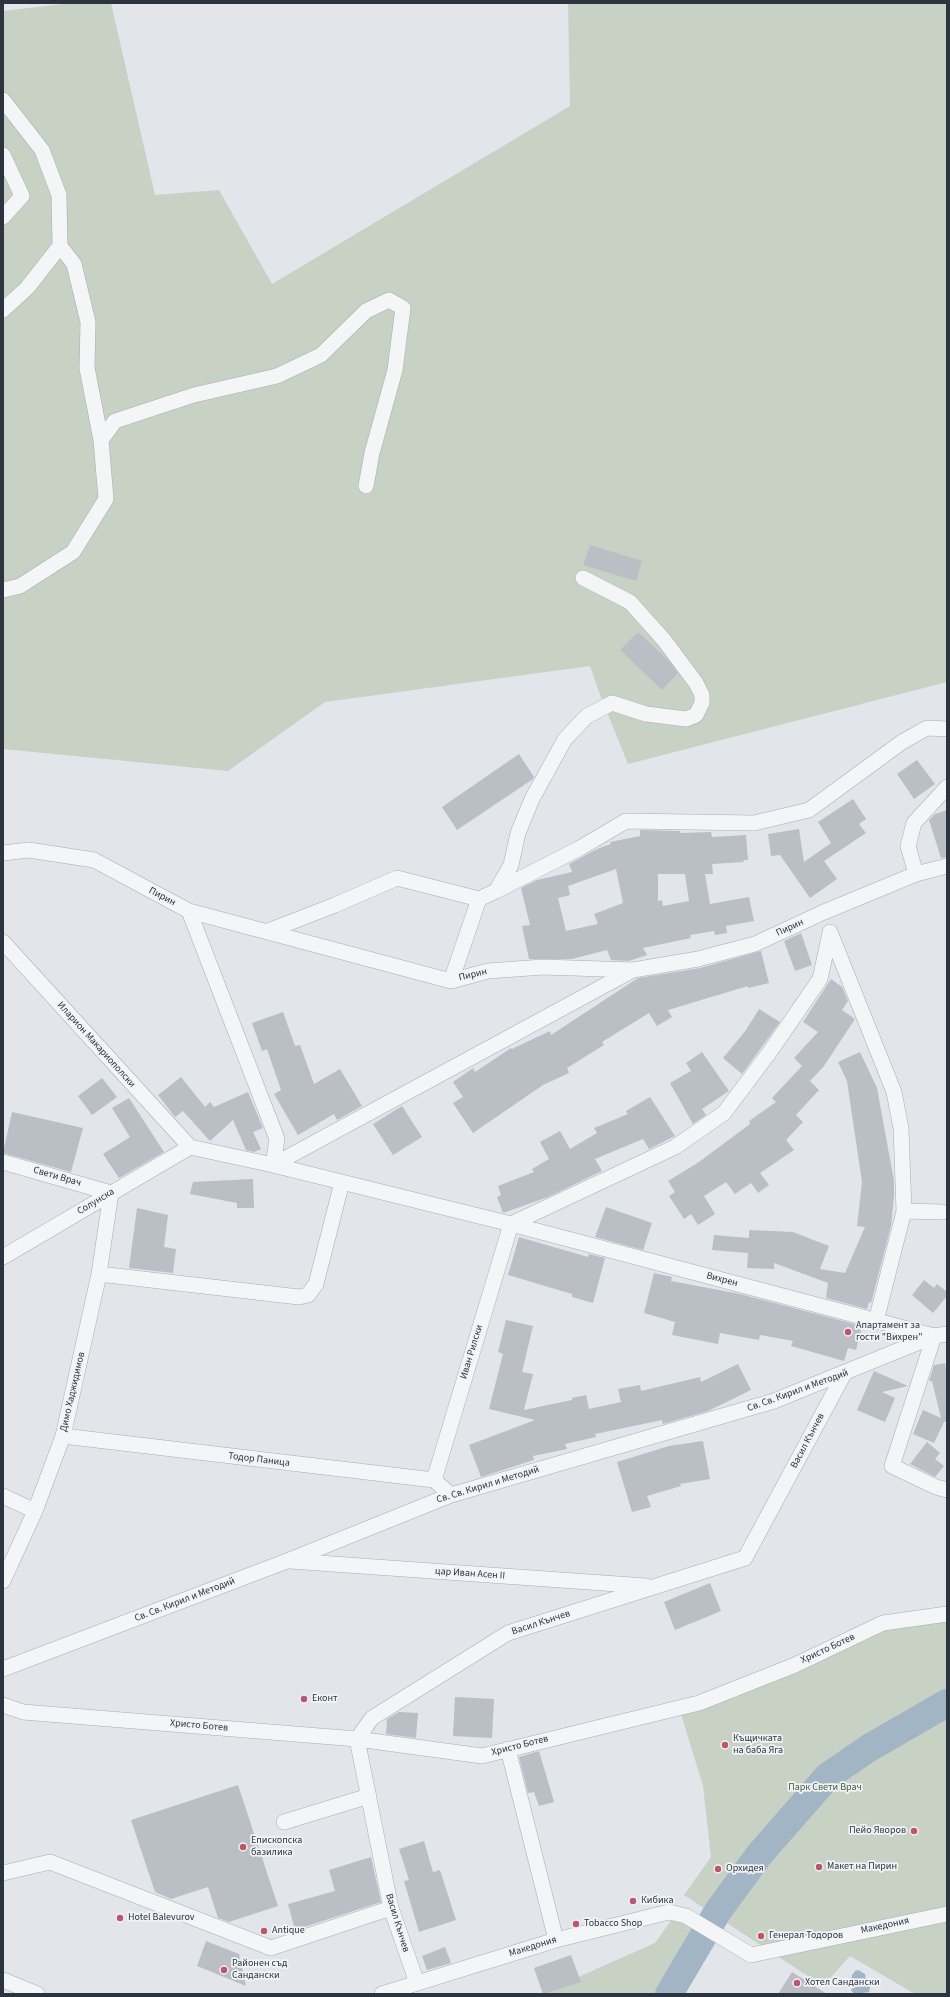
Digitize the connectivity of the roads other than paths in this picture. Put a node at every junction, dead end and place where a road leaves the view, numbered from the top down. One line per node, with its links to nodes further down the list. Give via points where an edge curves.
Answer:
1 (3, 100): 4 (street, via 42,150 59,195)
2 (3, 155): 3 (street, via 22,196)
3 (3, 217)
4 (60, 246): 5 (street, via 27,288); 6 (street, via 74,264 88,322 87,368)
5 (3, 310)
6 (101, 440): 7 (street, via 115,421 194,395 276,376 315,358 366,311 389,300 403,308 395,370 372,453); 9 (street, via 106,500 73,552 20,586)
7 (366, 486)
8 (583, 578): 15 (street, via 630,602 664,640 696,682 702,695 702,703 696,715 686,719 646,714 612,703 586,716 565,739 543,778 518,833 511,865)
9 (3, 590)
10 (947, 729): 15 (street, via 927,728 902,742 809,810 754,823 626,821)
11 (947, 787): 14 (street, via 914,823 908,846)
12 (3, 853): 17 (street, Пирин, via 30,850 94,860)
13 (947, 866): 14 (street, Пирин)
14 (916, 874): 18 (street, Пирин)
15 (496, 891): 16 (street)
16 (479, 899): 19 (street, via 397,878 335,906); 23 (street)
17 (189, 911): 19 (street, Пирин); 26 (street, via 277,1140)
18 (824, 912): 20 (street); 22 (street, Пирин, via 755,944 698,960)
19 (268, 931): 23 (street, Пирин)
20 (830, 933): 29 (street, via 894,1092 901,1128); 31 (street, via 820,979 724,1113 675,1147)
21 (6, 949): 24 (street, Иларион Макариополски)
22 (633, 970): 23 (street, Пирин, via 543,967 488,971); 26 (street)
23 (451, 981)
24 (190, 1147): 26 (street, Вихрен); 28 (street, Солунска)
25 (3, 1162): 28 (street, Свети Врач)
26 (273, 1165): 27 (street, Вихрен)
27 (342, 1182): 31 (street, Вихрен); 33 (street, via 316,1284 308,1295 299,1297)
28 (111, 1193): 32 (street, Солунска); 33 (street, Димо Хаджидимов)
29 (904, 1211): 30 (street); 34 (street)
30 (942, 1212)
31 (511, 1224): 34 (street, Вихрен); 38 (street, Иван Рилски)
32 (3, 1257)
33 (99, 1274): 37 (street, Димо Хаджидимов)
34 (876, 1321): 35 (street, Вихрен)
35 (940, 1335): 36 (street, Св. Св. Кирил и Методий); 39 (street, via 892,1466)
36 (844, 1374): 40 (street, Св. Св. Кирил и Методий, via 774,1402); 45 (street, Васил Кънчев, via 745,1558)
37 (63, 1436): 38 (street, Тодор Паница); 42 (street, Димо Хаджидимов)
38 (434, 1480): 40 (street)
39 (947, 1490)
40 (450, 1495): 43 (street, Св. Св. Кирил и Методий)
41 (3, 1496): 42 (street)
42 (35, 1511): 44 (street, Димо Хаджидимов)
43 (288, 1561): 45 (street, цар Иван Асен II); 47 (street, Св. Св. Кирил и Методий)
44 (3, 1581)
45 (653, 1587): 49 (street, Васил Кънчев, via 508,1633 372,1718)
46 (947, 1614): 50 (street, Христо Ботев, via 883,1623 795,1665 699,1703)
47 (3, 1669)
48 (3, 1705): 49 (street, Христо Ботев, via 23,1712)
49 (357, 1739): 50 (street, Христо Ботев, via 482,1756); 51 (street, Васил Кънчев)
50 (508, 1749): 56 (street)
51 (369, 1796): 52 (street); 54 (street, Васил Кънчев)
52 (284, 1822)
53 (3, 1873): 54 (street, via 50,1862 271,1948)
54 (391, 1908): 58 (street, Васил Кънчев)
55 (947, 1914): 56 (street, Македония, via 751,1955 686,1916 669,1912)
56 (556, 1940): 58 (street, Македония)
57 (3, 1980): 59 (street)
58 (417, 1983): 60 (street, Македония)
59 (37, 1994)
60 (382, 1994)

